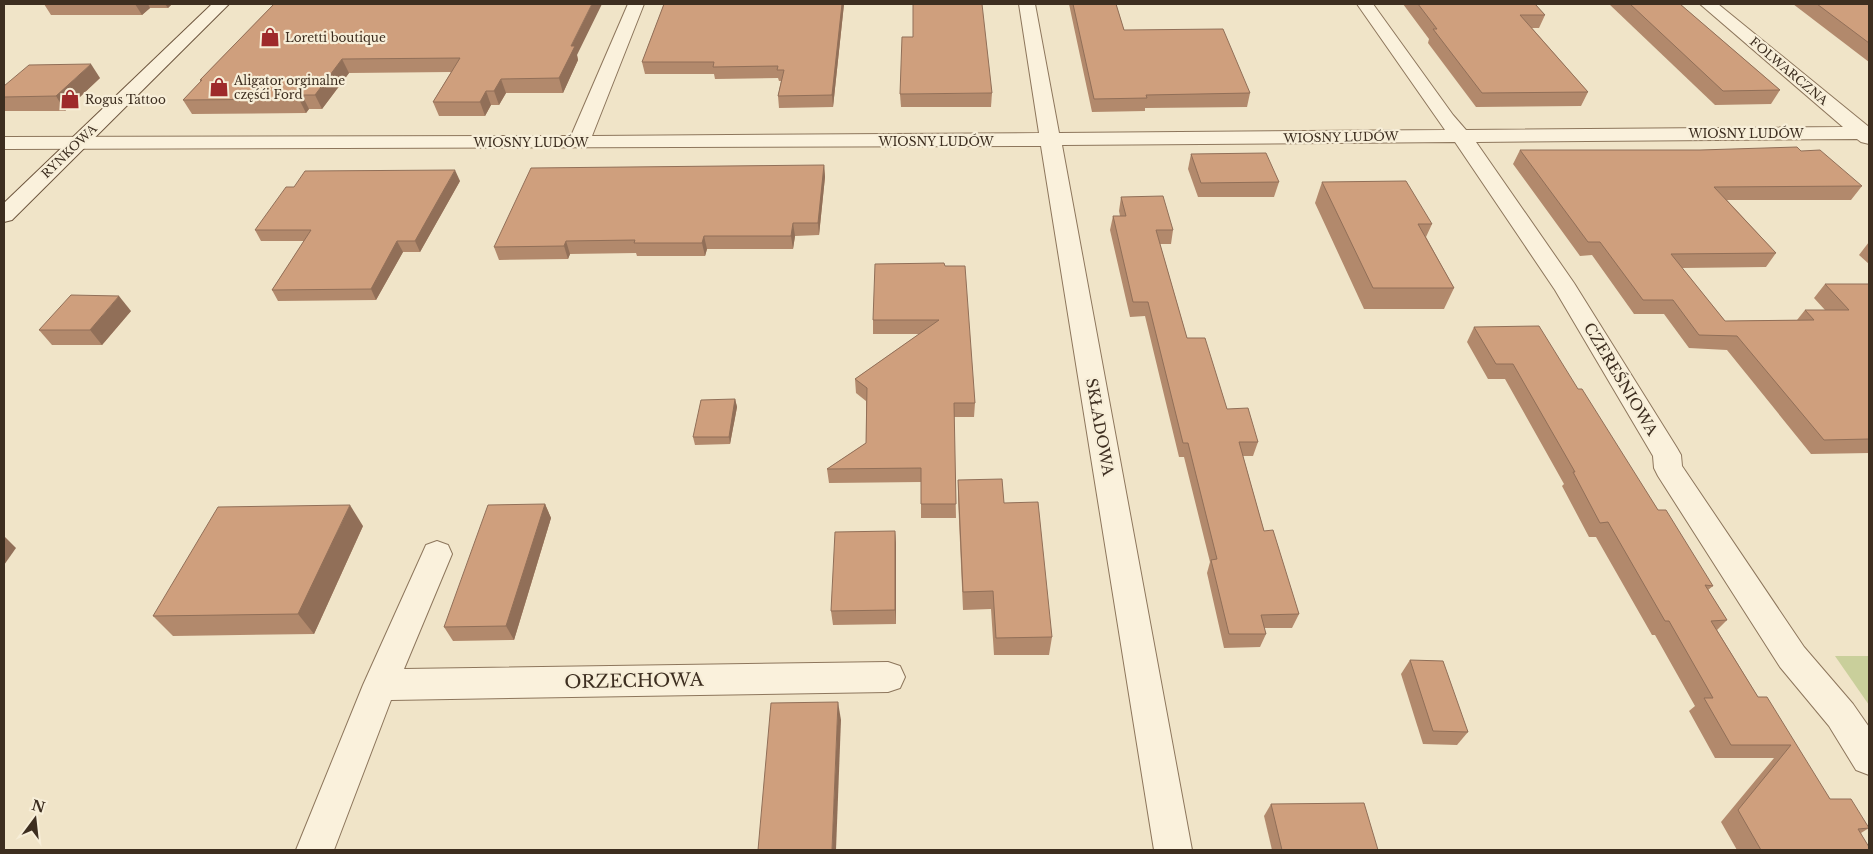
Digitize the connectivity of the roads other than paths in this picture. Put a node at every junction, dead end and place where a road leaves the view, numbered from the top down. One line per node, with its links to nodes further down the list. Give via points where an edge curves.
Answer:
1 (221, 4): 9 (street, RYNKOWA)
2 (636, 4): 10 (street)
3 (1027, 4): 8 (street, SKŁADOWA)
4 (1366, 4): 6 (street, CZEREŚNIOWA)
5 (1708, 4): 7 (street, FOLWARCZNA)
6 (1460, 135): 7 (street, WIOSNY LUDÓW); 8 (street, WIOSNY LUDÓW); 16 (street, CZEREŚNIOWA, via 1566,288 1667,455 1668,468 1786,649 1841,715)
7 (1867, 135)
8 (1051, 140): 10 (street, WIOSNY LUDÓW); 18 (street, SKŁADOWA)
9 (78, 142): 10 (street, WIOSNY LUDÓW); 11 (street, WIOSNY LUDÓW); 12 (street, RYNKOWA)
10 (579, 142)
11 (4, 143)
12 (4, 215)
13 (437, 554): 15 (street)
14 (888, 677): 15 (street, ORZECHOWA)
15 (380, 685): 17 (street)
16 (1869, 758)
17 (315, 850)
18 (1173, 850)

